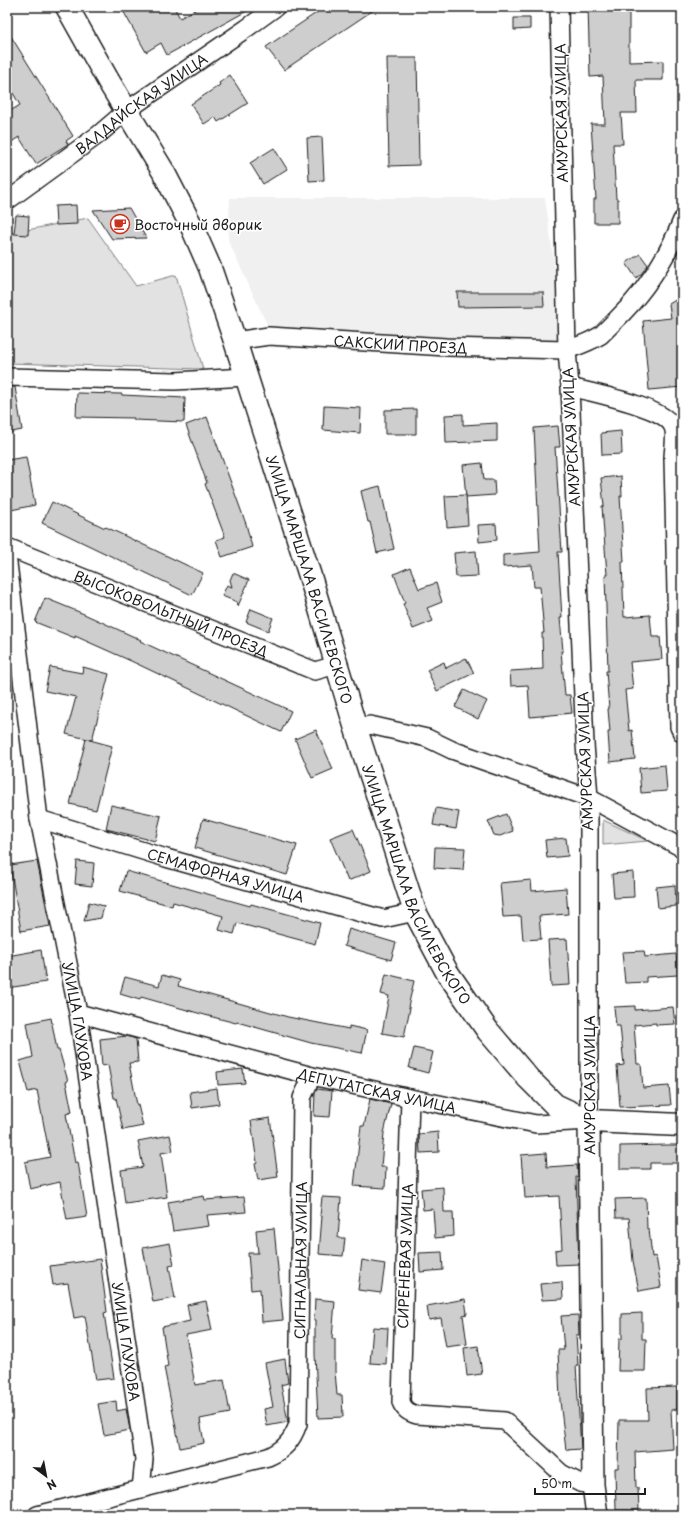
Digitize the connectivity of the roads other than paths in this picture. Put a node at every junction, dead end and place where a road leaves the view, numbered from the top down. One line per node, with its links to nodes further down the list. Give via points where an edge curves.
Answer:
1 (67, 7): 4 (main road, УЛИЦА МАРШАЛА ВАСИЛЕВСКОГО)
2 (276, 7): 4 (street, ВАЛДАЙСКАЯ УЛИЦА)
3 (559, 7): 8 (street, АМУРСКАЯ УЛИЦА)
4 (126, 111): 5 (street, ВАЛДАЙСКАЯ УЛИЦА, via 98,135); 7 (main road, УЛИЦА МАРШАЛА ВАСИЛЕВСКОГО, via 163,171 192,227 219,290)
5 (7, 201)
6 (682, 220): 8 (street, via 667,253 622,314 601,335)
7 (235, 341): 8 (street, САКСКИЙ ПРОЕЗД, via 269,336 446,347); 10 (main road, УЛИЦА МАРШАЛА ВАСИЛЕВСКОГО)
8 (567, 350): 11 (street, АМУРСКАЯ УЛИЦА)
9 (7, 377): 10 (street, via 175,381)
10 (246, 377): 14 (main road, УЛИЦА МАРШАЛА ВАСИЛЕВСКОГО)
11 (570, 387): 16 (street, via 650,409 664,416 673,425 679,727); 17 (street, АМУРСКАЯ УЛИЦА, via 584,736)
12 (7, 547): 14 (street, ВЫСОКОВОЛЬТНЫЙ ПРОЕЗД, via 315,671)
13 (7, 555): 18 (street, УЛИЦА ГЛУХОВА)
14 (336, 665): 15 (main road, УЛИЦА МАРШАЛА ВАСИЛЕВСКОГО)
15 (356, 729): 17 (street, via 370,725 427,738 452,750); 20 (main road, УЛИЦА МАРШАЛА ВАСИЛЕВСКОГО)
16 (682, 733)
17 (589, 798): 19 (street); 24 (street, АМУРСКАЯ УЛИЦА)
18 (39, 819): 20 (street, СЕМАФОРНАЯ УЛИЦА, via 383,919); 21 (street, УЛИЦА ГЛУХОВА)
19 (682, 848)
20 (415, 912): 24 (main road, УЛИЦА МАРШАЛА ВАСИЛЕВСКОГО, via 447,972 488,1031 555,1105)
21 (78, 1013): 22 (street, ДЕПУТАТСКАЯ УЛИЦА); 27 (street, УЛИЦА ГЛУХОВА, via 144,1460)
22 (312, 1076): 23 (street, ДЕПУТАТСКАЯ УЛИЦА); 27 (street, СИГНАЛЬНАЯ УЛИЦА, via 302,1098 298,1424 294,1435 288,1445 268,1457)
23 (410, 1098): 24 (street, ДЕПУТАТСКАЯ УЛИЦА, via 536,1124); 26 (street, СИРЕНЕВАЯ УЛИЦА, via 401,1402 407,1411 417,1415 506,1421 560,1473 580,1483)
24 (589, 1121): 25 (main road, ДЕПУТАТСКАЯ УЛИЦА); 26 (street, АМУРСКАЯ УЛИЦА)
25 (682, 1125)
26 (593, 1485): 29 (street, АМУРСКАЯ УЛИЦА)
27 (141, 1489): 28 (street)
28 (37, 1515)
29 (596, 1515)

